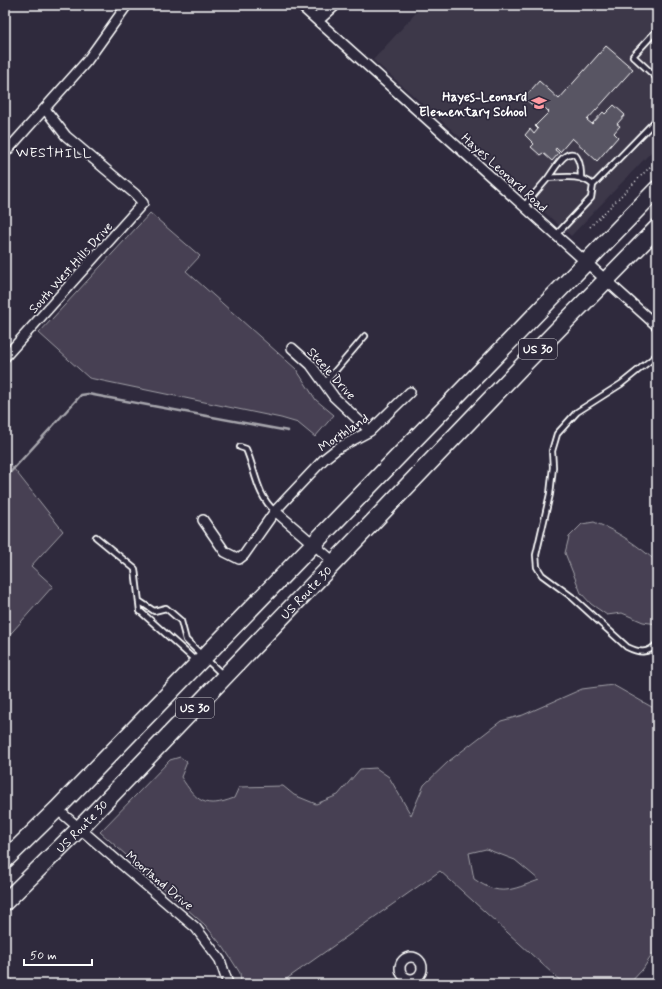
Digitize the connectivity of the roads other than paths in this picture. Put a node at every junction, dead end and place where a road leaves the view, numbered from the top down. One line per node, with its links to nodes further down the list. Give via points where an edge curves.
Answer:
1 (127, 5): 8 (street, via 101,43)
2 (300, 5): 5 (street, Hayes Leonard Road)
3 (326, 5): 5 (street)
4 (336, 5): 5 (street)
5 (318, 21): 15 (street, Hayes Leonard Road)
6 (657, 30): 7 (lane, via 633,56)
7 (657, 78)
8 (44, 109): 10 (street); 24 (street, South West Hills Drive, via 66,136 143,203)
9 (657, 119): 13 (lane)
10 (5, 153)
11 (548, 178): 12 (lane); 12 (lane, via 565,156 570,154 580,162); 15 (lane)
12 (581, 178): 13 (lane, via 587,179)
13 (593, 185): 17 (lane, via 590,198)
14 (657, 189): 18 (highway, US 30)
15 (524, 206): 17 (street, Hayes Leonard Road)
16 (657, 228): 19 (highway, US 30)
17 (556, 235): 18 (street, Hayes Leonard Road)
18 (586, 262): 19 (street, Hayes Leonard Road); 32 (highway, US 30)
19 (606, 280): 20 (street, Hayes Leonard Road); 33 (highway, US Route 30 / US 30)
20 (657, 326)
21 (365, 336): 25 (lane)
22 (292, 348): 25 (street, Steele Drive, via 311,365)
23 (657, 355): 35 (lane, via 621,384 577,412 557,434 552,451 550,494 536,555 536,567 542,575 572,597 627,647 644,652)
24 (5, 357)
25 (324, 384): 27 (street, Steele Drive)
26 (410, 392): 27 (street, Morthland)
27 (370, 431): 29 (street, Morthland, via 338,448 324,459)
28 (240, 447): 29 (lane, via 246,449 267,505)
29 (275, 511): 30 (street, Morthland, via 244,555 238,559 225,552); 32 (street)
30 (203, 520)
31 (96, 537): 34 (lane, via 135,570)
32 (314, 544): 33 (street); 36 (highway, US 30)
33 (334, 562): 37 (highway, US Route 30 / US 30)
34 (139, 601): 36 (lane, via 140,611); 36 (lane, via 154,611 166,608 181,621 186,640)
35 (657, 644)
36 (202, 660): 37 (lane); 38 (highway, US 30)
37 (225, 677): 39 (highway, US Route 30 / US 30)
38 (57, 809): 39 (street, Moorland Drive); 40 (highway, US 30)
39 (80, 828): 41 (highway, US Route 30 / US 30); 42 (street, Moorland Drive, via 196,928 220,960)
40 (5, 860)
41 (5, 902)
42 (228, 984)

